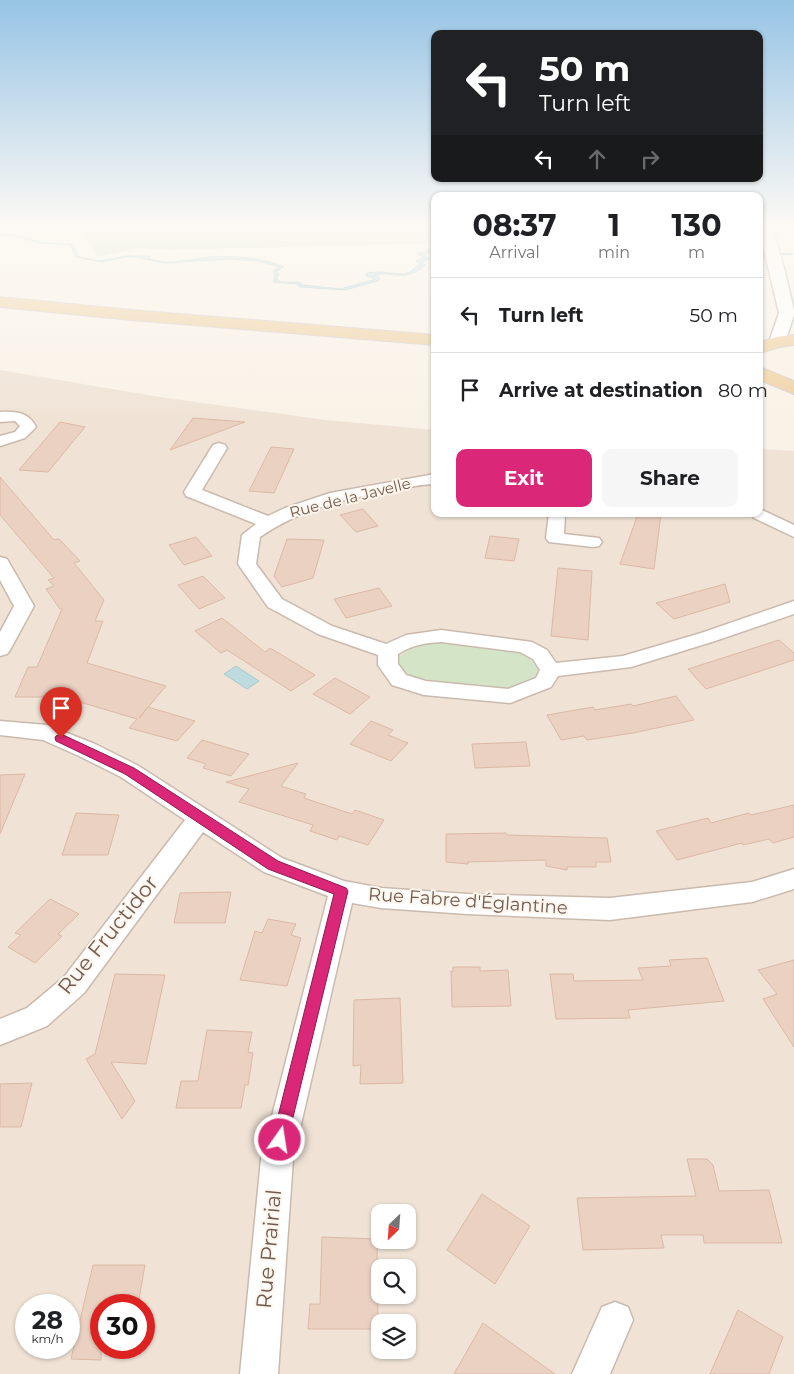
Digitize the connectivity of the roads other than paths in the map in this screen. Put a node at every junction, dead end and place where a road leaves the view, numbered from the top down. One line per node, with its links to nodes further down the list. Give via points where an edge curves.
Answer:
1 (783, 288): 4 (street)
2 (0, 293): 5 (main road)
3 (0, 302): 6 (main road)
4 (791, 315): 7 (street)
5 (431, 330)
6 (431, 340)
7 (770, 345)
8 (763, 375): 9 (main road)
9 (794, 388)
10 (0, 417): 11 (street, via 24,419 28,427 20,435)
11 (0, 441)
12 (219, 448): 16 (street, Rue de la Javelle, via 192,492)
13 (431, 479): 16 (street, Rue de la Javelle, via 336,498 288,511)
14 (763, 516): 17 (street)
15 (557, 517): 18 (street, via 555,538)
16 (267, 522): 22 (street, Rue de la Javelle, via 251,535 247,564 275,603 325,630)
17 (794, 532)
18 (594, 542)
19 (0, 563): 21 (street, via 24,606)
20 (794, 607): 23 (street, via 624,662)
21 (0, 650)
22 (388, 652): 23 (street, via 399,643 417,637 441,636 525,646 540,655); 23 (street, via 388,665 399,680 432,689 510,696 544,682)
23 (550, 670)
24 (0, 728): 25 (street, Rue Fabre d'Églantine, via 47,733 88,750 129,771)
25 (200, 818): 27 (street, Rue Fabre d'Églantine, via 273,865); 28 (street, Rue Fructidor, via 74,985 38,1017)
26 (794, 879): 27 (street, Rue Fabre d'Églantine, via 752,892 610,909 467,904 381,898)
27 (342, 891): 30 (street, Rue Prairial, via 276,1159)
28 (0, 1032)
29 (615, 1320): 31 (street)
30 (259, 1374)
31 (591, 1374)

